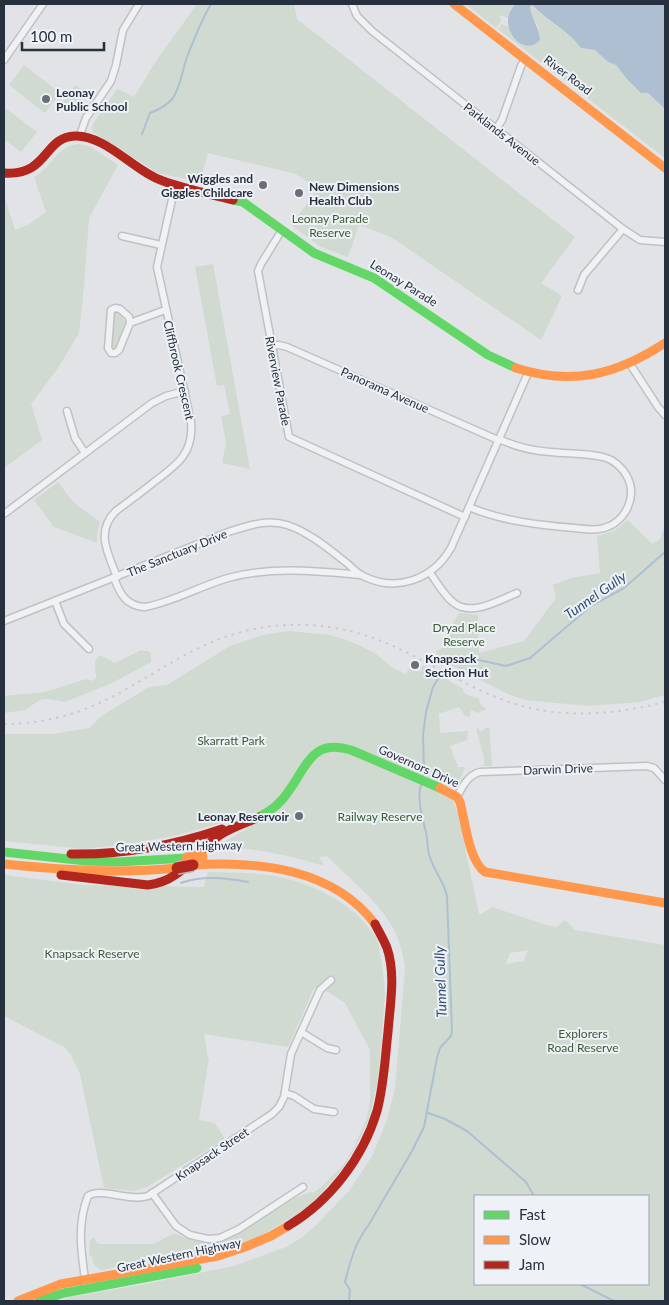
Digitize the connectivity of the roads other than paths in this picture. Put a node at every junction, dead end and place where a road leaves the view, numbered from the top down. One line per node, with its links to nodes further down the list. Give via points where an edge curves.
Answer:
1 (43, 4): 6 (street)
2 (139, 4): 8 (street, via 123,30 111,81 86,118)
3 (352, 4): 7 (street, Parklands Avenue, via 357,16 372,31)
4 (454, 4): 5 (main road, River Road)
5 (525, 59): 7 (street); 9 (main road, River Road)
6 (4, 60)
7 (496, 129): 12 (street, Parklands Avenue)
8 (80, 135): 10 (main road, via 56,144 28,172); 11 (main road, Leonay Parade)
9 (665, 168)
10 (4, 173)
11 (175, 186): 13 (main road, Leonay Parade, via 241,201); 16 (street, Cliffbrook Crescent)
12 (623, 229): 15 (street, Parklands Avenue, via 640,240); 17 (street, via 584,275)
13 (282, 230): 21 (street, Riverview Parade, via 258,271); 23 (main road, Leonay Parade, via 316,254 374,278 494,358)
14 (122, 236): 16 (street)
15 (665, 242)
16 (161, 245): 18 (street, Cliffbrook Crescent, via 158,272)
17 (578, 290)
18 (165, 310): 19 (street); 24 (street, Cliffbrook Crescent)
19 (130, 323): 19 (street, via 118,350 111,353 108,348 111,310 120,309 129,317)
20 (665, 343): 22 (main road, Leonay Parade)
21 (271, 346): 27 (street, Panorama Avenue, via 288,347); 31 (street, Riverview Parade, via 289,437)
22 (630, 364): 23 (main road, Leonay Parade, via 601,374 571,378); 26 (street)
23 (528, 373): 27 (street, The Sanctuary Drive)
24 (185, 391): 28 (street, via 158,399); 36 (street, Cliffbrook Crescent, via 192,430 183,458 116,511 106,524 105,544)
25 (66, 411): 28 (street)
26 (665, 415)
27 (498, 440): 29 (street, The Sanctuary Drive); 29 (street, Panorama Avenue, via 545,452 611,460 629,481 631,494 627,510 610,526 592,529 536,525)
28 (85, 453): 30 (street)
29 (469, 507): 31 (street, The Sanctuary Drive)
30 (4, 514)
31 (464, 518): 33 (street, The Sanctuary Drive, via 445,558)
32 (346, 563): 34 (street); 35 (street, The Sanctuary Drive); 36 (street, The Sanctuary Drive, via 301,531 284,524 264,522 231,531)
33 (430, 572): 35 (street, The Sanctuary Drive, via 416,579 395,582); 37 (street, via 453,602 464,608 478,608)
34 (341, 573): 35 (street, Cliffbrook Crescent); 36 (street, Cliffbrook Crescent, via 257,572 227,578 145,607 134,606 125,599)
35 (362, 576)
36 (115, 577): 38 (street, The Sanctuary Drive)
37 (517, 593)
38 (55, 601): 39 (street, The Sanctuary Drive); 40 (street, via 64,624)
39 (4, 621)
40 (89, 649)
41 (665, 780): 42 (street, Darwin Drive, via 654,768 647,766 480,772 465,783)
42 (457, 797): 43 (main road, Governors Drive, via 334,746 324,748 309,758 284,799); 48 (main road, Governors Drive, via 474,859 485,872)
43 (260, 816): 44 (main road, via 194,839 134,852 86,854); 47 (main road, via 218,836 174,878 160,884 144,885)
44 (4, 847)
45 (4, 852): 46 (main road, Great Western Highway, via 86,861)
46 (190, 862): 47 (main road, Great Western Highway, bridge, via 177,868 118,872); 56 (main road, Great Western Highway, via 245,865 311,878 348,896 370,917 386,947 391,971 380,1099 368,1134 348,1170 315,1207 285,1229 258,1243 218,1256); 57 (main road, Great Western Highway, bridge, via 202,857 240,857 290,866 337,881 354,890 376,911 390,937 398,970 388,1099 376,1136 354,1174 328,1206 298,1230 244,1257)
47 (4, 865)
48 (665, 903)
49 (331, 980): 50 (street, Knapsack Street, via 320,990)
50 (301, 1032): 51 (street); 52 (street, Knapsack Street, via 290,1058)
51 (336, 1050)
52 (285, 1093): 53 (street, via 314,1109); 55 (street, Knapsack Street, via 272,1114)
53 (334, 1112)
54 (303, 1187): 55 (street, via 239,1229 220,1238 208,1239 190,1235 176,1226)
55 (152, 1193): 56 (street, Knapsack Street, via 138,1198 88,1196 80,1243)
56 (85, 1279): 57 (main road, via 90,1283); 58 (main road); 59 (main road, Great Western Highway, via 48,1288)
57 (111, 1283): 58 (main road, Great Western Highway)
58 (64, 1293): 60 (main road, Great Western Highway)
59 (18, 1301)
60 (39, 1301)

